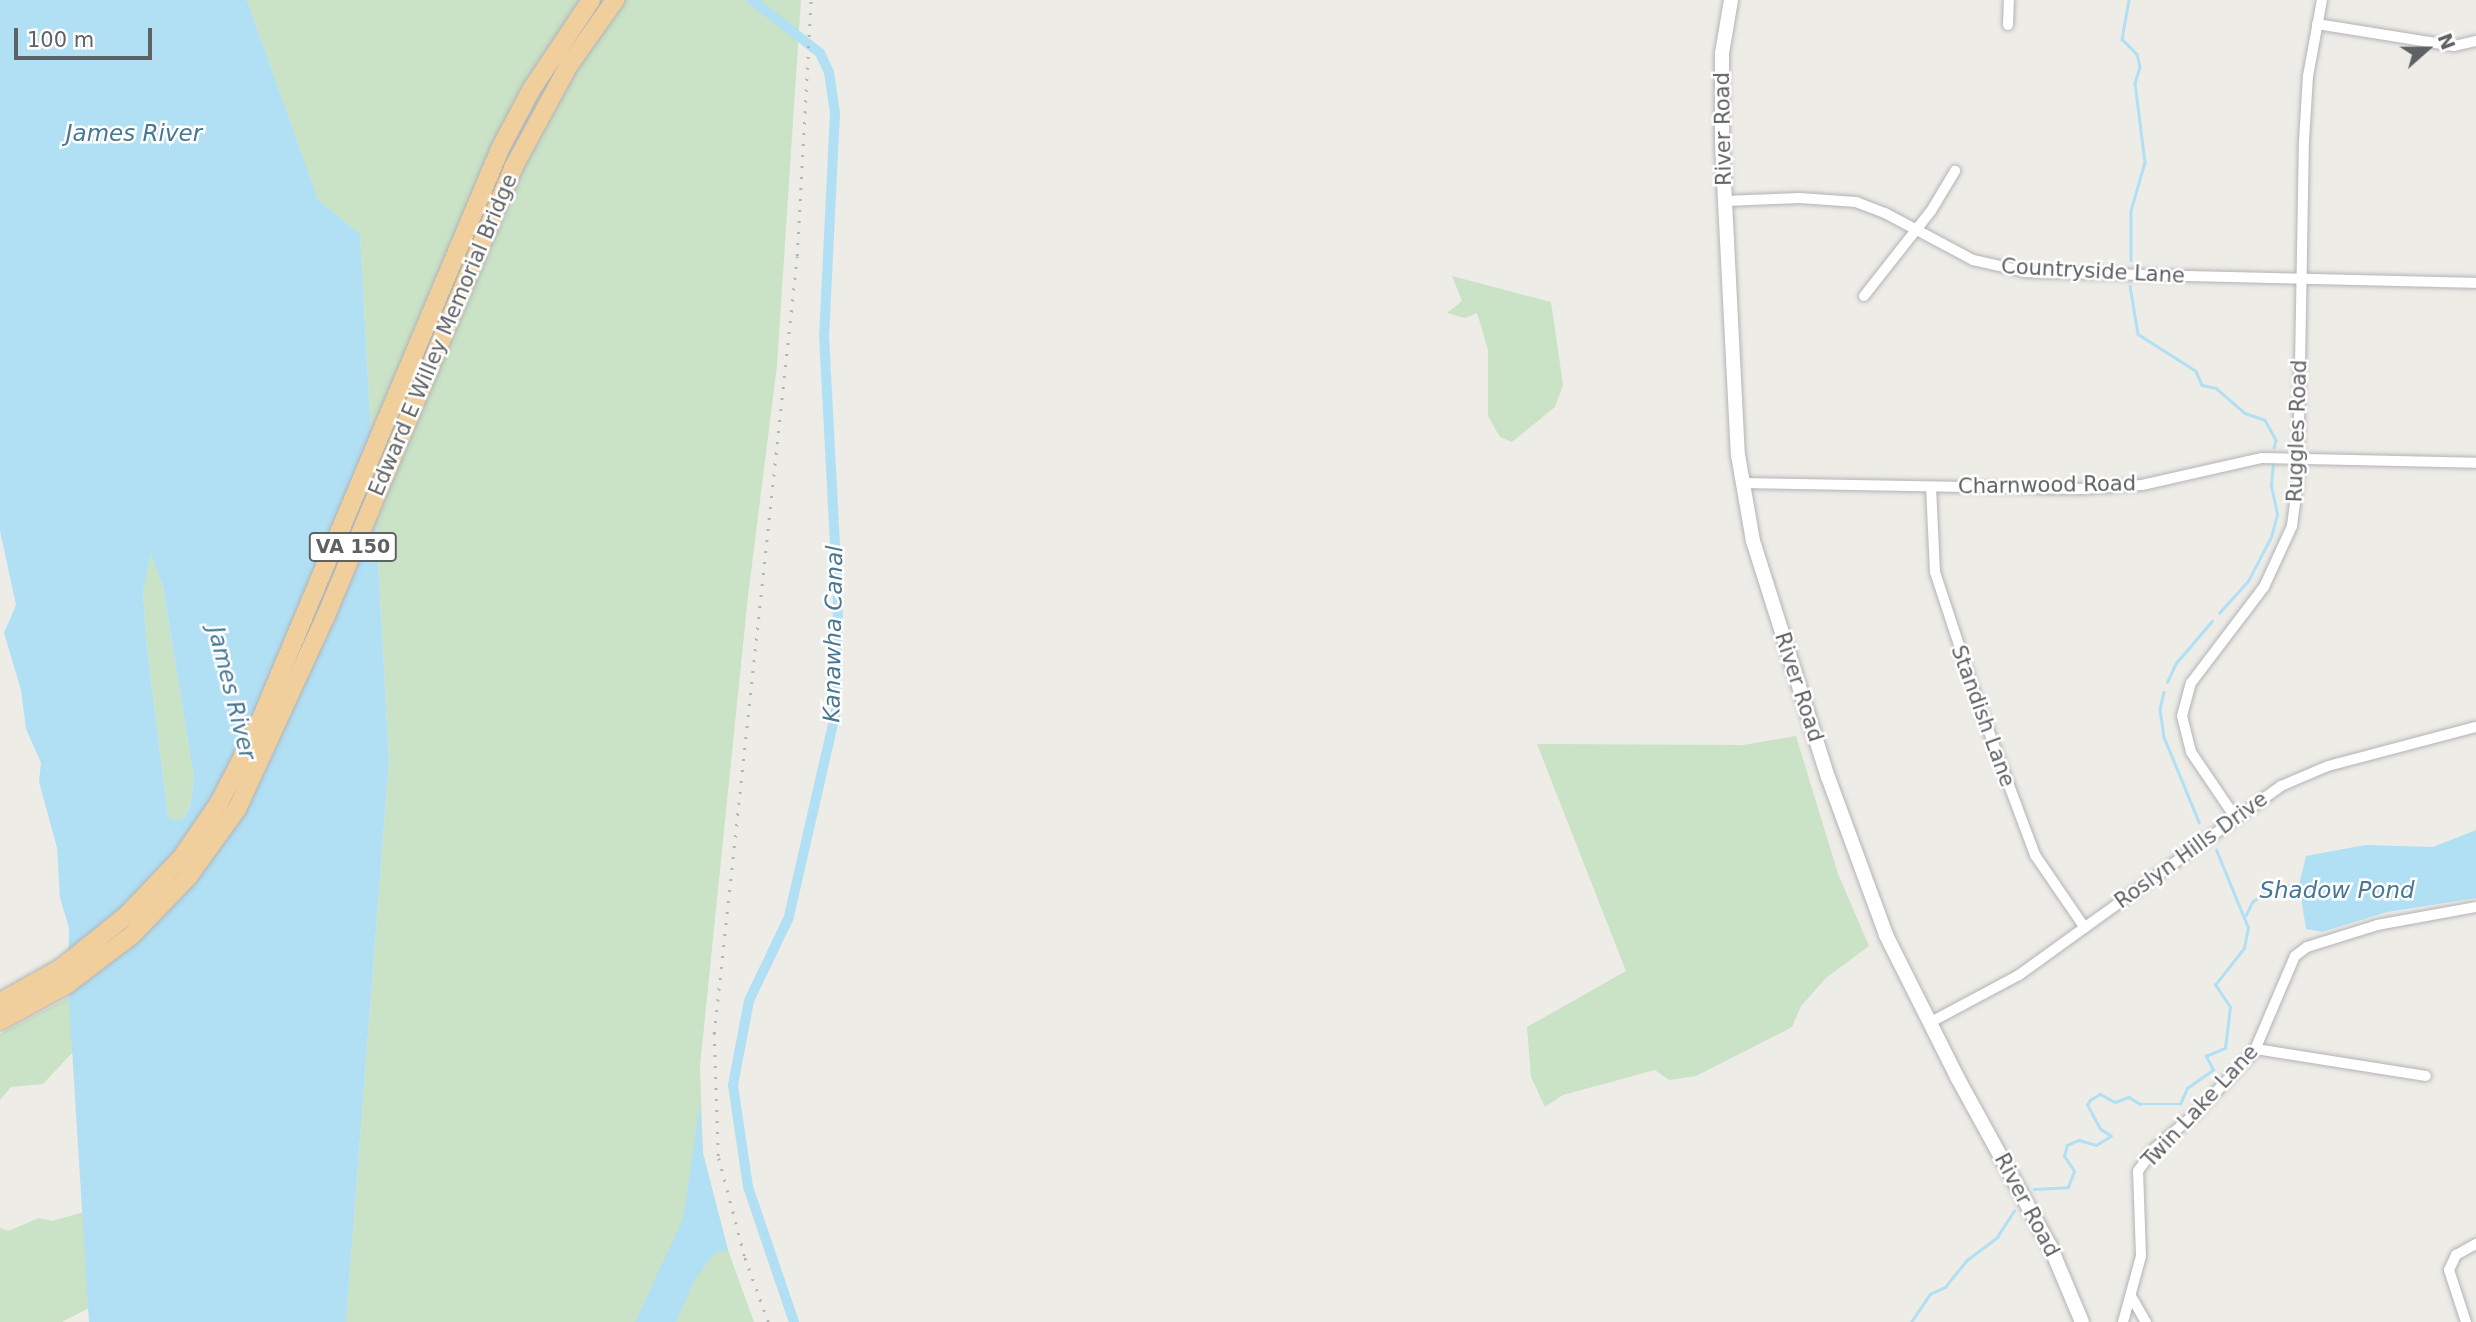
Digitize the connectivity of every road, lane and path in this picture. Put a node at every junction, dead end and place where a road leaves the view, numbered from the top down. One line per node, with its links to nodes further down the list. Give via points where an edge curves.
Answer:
1 (591, 0): 23 (highway, Edward E Willey Memorial Bridge / VA 150, via 531,90 500,149 255,733 219,803 176,864 121,921 61,968)
2 (615, 0): 24 (highway, Edward E Willey Memorial Bridge / VA 150, via 563,74 513,168 295,688 237,808 188,877 132,935 66,985)
3 (1731, 0): 10 (main road, River Road, via 1721,76)
4 (2009, 0): 7 (street)
5 (2322, 0): 6 (street, Ruggles Road)
6 (2317, 24): 8 (street, via 2454,46); 12 (street, Ruggles Road, via 2307,100)
7 (2008, 25)
8 (2476, 41)
9 (1955, 171): 11 (street)
10 (1725, 201): 11 (street, Countryside Lane, via 1845,200 1885,213); 17 (main road, River Road)
11 (1916, 230): 12 (street, Countryside Lane, via 1973,260 2009,270); 14 (street)
12 (2301, 279): 13 (street, Countryside Lane); 15 (street, Ruggles Road)
13 (2476, 283)
14 (1864, 296)
15 (2298, 458): 16 (street, Charnwood Road); 18 (street, Charnwood Road, via 2236,461 2120,488); 20 (street, Ruggles Road, via 2292,526 2279,562 2186,694 2183,723 2191,752)
16 (2476, 463)
17 (1741, 483): 18 (street, Charnwood Road); 25 (main road, River Road, via 1753,541 1828,778 1869,894)
18 (1931, 487): 22 (street, Standish Lane, via 1934,572 1976,697 2035,855)
19 (2476, 727): 20 (street, Roslyn Hills Drive, via 2297,777)
20 (2235, 817): 22 (street, Roslyn Hills Drive)
21 (2476, 907): 26 (street, Twin Lake Lane, via 2403,918 2300,951)
22 (2085, 928): 25 (street, Roslyn Hills Drive, via 2019,975)
23 (0, 1002)
24 (0, 1021)
25 (1929, 1023): 31 (main road, River Road, via 2050,1245)
26 (2256, 1049): 27 (street); 29 (street, Twin Lake Lane, via 2225,1085 2154,1149 2138,1171 2142,1250)
27 (2426, 1076)
28 (2476, 1244): 30 (street, via 2456,1255 2449,1270)
29 (2132, 1297): 32 (street, Twin Lake Lane); 33 (street)
30 (2469, 1318)
31 (2082, 1322)
32 (2123, 1322)
33 (2146, 1322)

